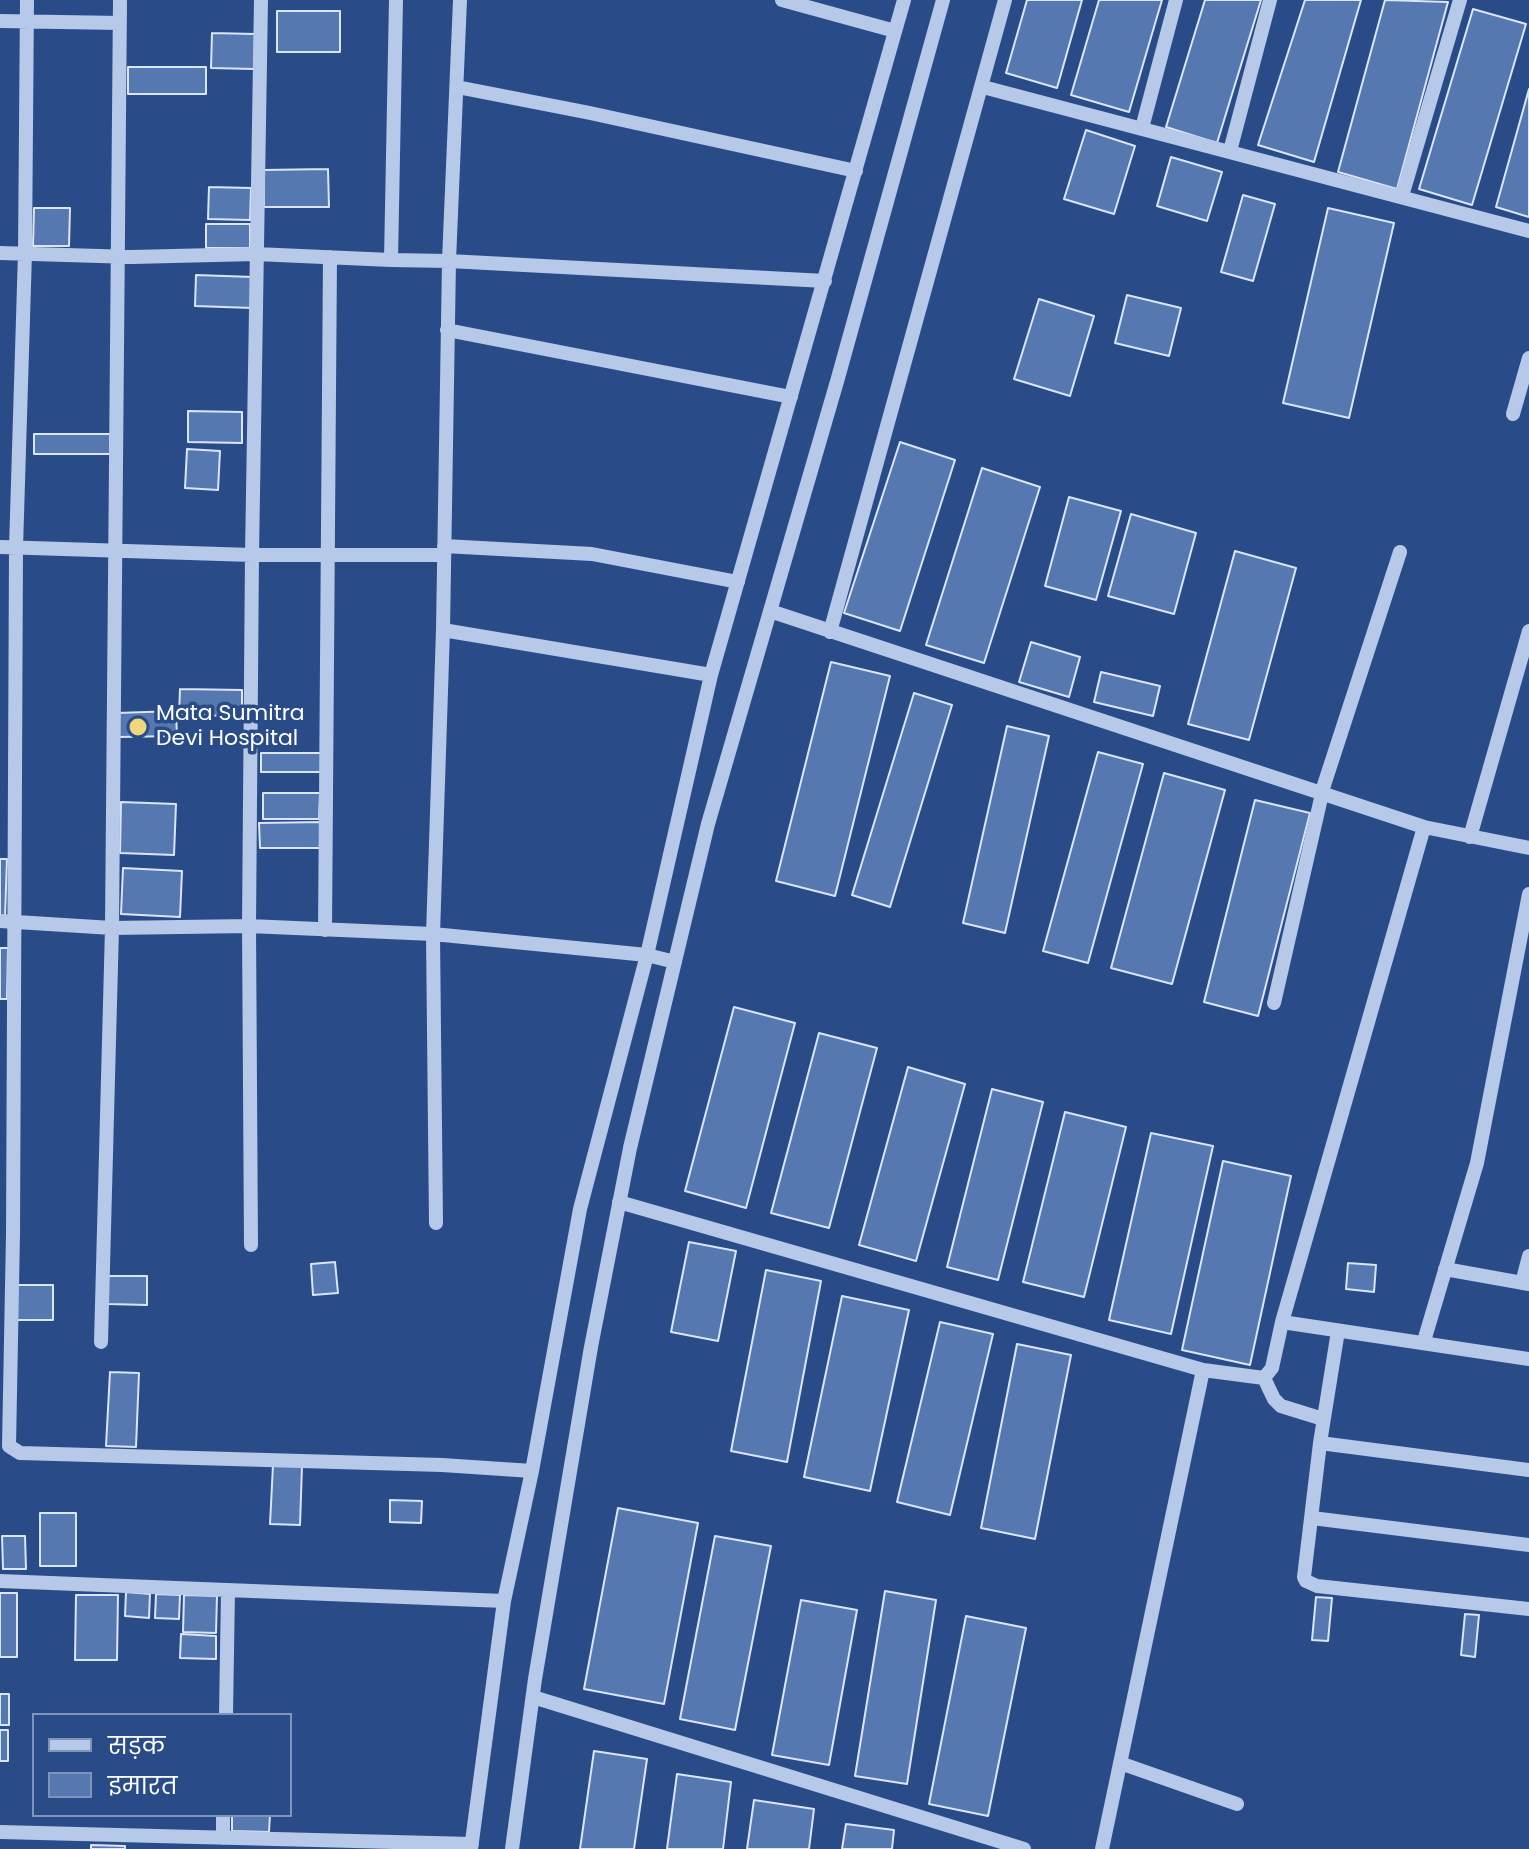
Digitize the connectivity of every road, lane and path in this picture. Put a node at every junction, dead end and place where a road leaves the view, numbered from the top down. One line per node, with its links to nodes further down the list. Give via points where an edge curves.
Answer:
1 (27, 0): 14 (street)
2 (120, 0): 15 (street)
3 (261, 0): 26 (street)
4 (396, 0): 29 (street)
5 (460, 0): 17 (street)
6 (782, 0): 16 (street)
7 (904, 0): 16 (street)
8 (943, 0): 44 (street)
9 (1005, 0): 18 (street)
10 (1176, 0): 19 (street)
11 (1270, 0): 20 (street)
12 (1460, 0): 22 (street)
13 (0, 21): 14 (street)
14 (27, 21): 15 (street); 25 (street)
15 (120, 23): 27 (street)
16 (895, 31): 21 (street)
17 (457, 87): 21 (street); 30 (street)
18 (983, 87): 19 (street); 47 (street)
19 (1142, 128): 20 (street)
20 (1230, 151): 22 (street)
21 (856, 171): 31 (street)
22 (1402, 196): 23 (street)
23 (1529, 231)
24 (0, 253): 25 (street)
25 (25, 253): 27 (street); 37 (street)
26 (256, 254): 27 (street); 28 (street); 41 (street)
27 (118, 256): 38 (street)
28 (330, 257): 29 (street); 42 (street)
29 (391, 260): 30 (street)
30 (449, 261): 31 (street); 32 (street)
31 (825, 281): 34 (street)
32 (447, 330): 34 (street); 39 (street)
33 (1529, 358): 35 (street)
34 (791, 397): 43 (street)
35 (1513, 414)
36 (0, 547): 37 (street)
37 (16, 548): 38 (street); 54 (street)
38 (114, 550): 41 (street); 56 (street)
39 (444, 551): 42 (street); 43 (street, via 592,554); 45 (street)
40 (1400, 552): 49 (street)
41 (252, 555): 42 (street); 55 (street)
42 (329, 555): 57 (street)
43 (738, 582): 48 (street)
44 (770, 611): 47 (street); 60 (street, via 708,824)
45 (443, 630): 48 (street); 58 (street)
46 (1529, 631): 51 (street)
47 (830, 632): 49 (street)
48 (711, 675): 59 (street)
49 (1322, 793): 50 (street); 61 (street)
50 (1424, 827): 51 (street); 68 (street)
51 (1470, 837): 52 (street)
52 (1529, 848)
53 (1529, 894): 66 (street, via 1477,1163)
54 (7, 921): 56 (street); 78 (street, via 13,1234 8,1442 13,1451)
55 (249, 926): 56 (street); 57 (street); 64 (street)
56 (112, 928): 71 (street)
57 (325, 930): 58 (street)
58 (433, 934): 59 (street); 63 (street)
59 (647, 955): 60 (street); 78 (street, via 580,1209)
60 (675, 962): 62 (street)
61 (1274, 1003)
62 (619, 1202): 73 (street); 85 (street)
63 (436, 1223)
64 (251, 1245)
65 (1529, 1256): 67 (street)
66 (1445, 1269): 67 (street); 70 (street)
67 (1526, 1284)
68 (1282, 1322): 69 (street); 74 (street, via 1272,1368)
69 (1338, 1331): 70 (street); 75 (street)
70 (1424, 1341): 72 (street)
71 (101, 1342)
72 (1529, 1359)
73 (1203, 1370): 74 (street); 87 (street)
74 (1264, 1378): 75 (street, via 1281,1406)
75 (1323, 1419): 76 (street)
76 (1320, 1443): 77 (street); 79 (street)
77 (1529, 1470)
78 (532, 1471): 83 (street)
79 (1312, 1518): 80 (street); 84 (street, via 1304,1577 1309,1583)
80 (1529, 1545)
81 (0, 1581): 82 (street)
82 (228, 1590): 83 (street); 86 (street)
83 (504, 1601): 92 (street)
84 (1529, 1609)
85 (533, 1697): 93 (street); 94 (street)
86 (226, 1713)
87 (1120, 1763): 88 (street); 96 (street)
88 (1237, 1804)
89 (223, 1817): 91 (street)
90 (0, 1832): 91 (street)
91 (223, 1838): 92 (street)
92 (471, 1846)
93 (1002, 1846): 95 (street)
94 (512, 1849)
95 (1024, 1849)
96 (1102, 1849)

